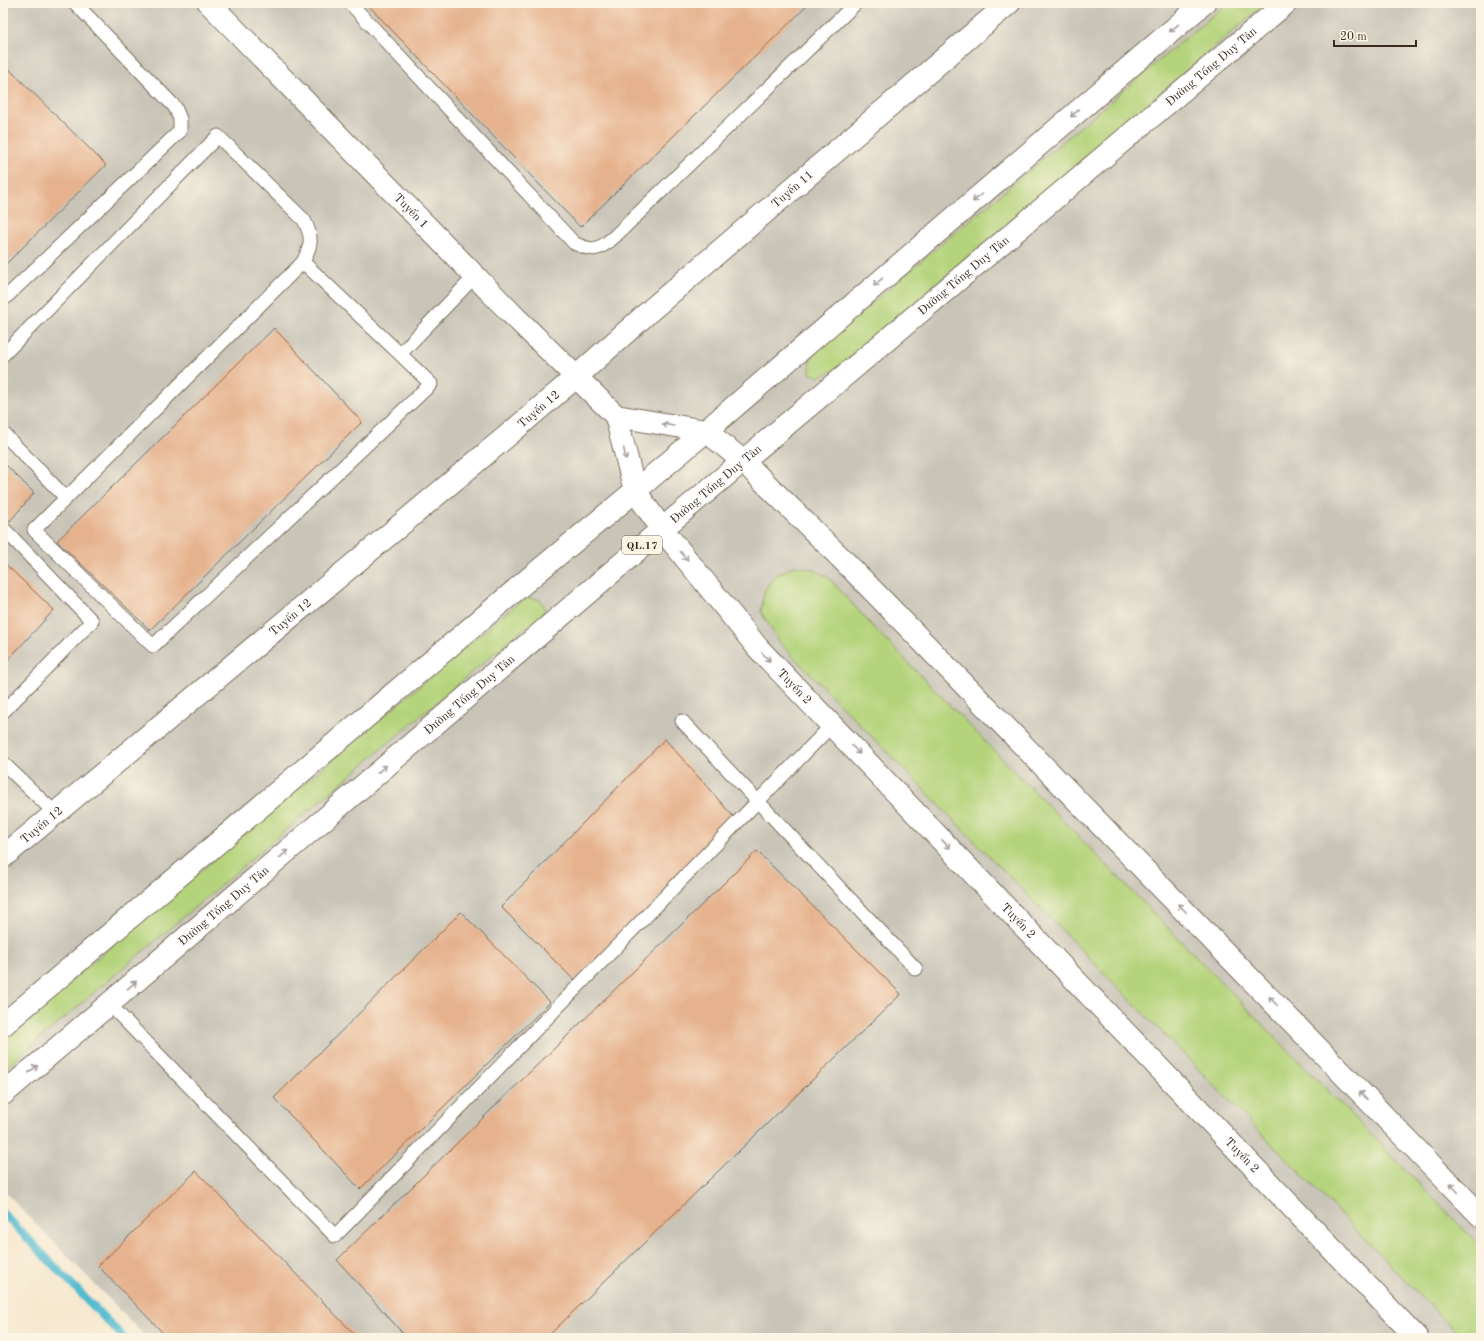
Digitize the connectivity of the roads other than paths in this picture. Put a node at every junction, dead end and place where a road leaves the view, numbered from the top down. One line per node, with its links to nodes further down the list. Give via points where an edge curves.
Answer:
1 (76, 3): 10 (lane, via 175,107 180,118 180,131)
2 (350, 3): 3 (lane, via 574,243 587,249 602,247 614,237)
3 (856, 3)
4 (1009, 3): 13 (main road, Tuyến 11)
5 (1204, 3): 15 (main road, one-way to 15)
6 (1286, 3): 17 (main road, Đường Tống Duy Tân / QL.17)
7 (211, 4): 9 (main road, Tuyến 1)
8 (303, 262): 11 (lane); 12 (lane, via 309,250 311,234 304,220 218,136); 19 (lane)
9 (475, 276): 11 (lane); 13 (main road, Tuyến 1)
10 (3, 300)
11 (400, 354): 19 (lane, via 431,384 152,646 34,530)
12 (3, 355)
13 (576, 377): 14 (main road, Tuyến 1); 27 (main road, Tuyến 12)
14 (616, 416): 15 (main road, one-way to 14); 18 (main road, one-way to 18)
15 (706, 431): 17 (main road); 18 (main road)
16 (3, 433): 19 (lane)
17 (743, 461): 21 (main road, Đường Tống Duy Tân / QL.17); 33 (main road, one-way to 17, via 853,570)
18 (635, 492): 21 (main road, Tuyến 2); 31 (main road, via 524,582)
19 (66, 498)
20 (3, 528): 22 (lane, via 92,621)
21 (662, 529): 24 (main road, Tuyến 2, one-way to 24, via 758,648); 30 (main road, Đường Tống Duy Tân / QL.17, one-way to 21)
22 (3, 712)
23 (682, 721): 26 (lane)
24 (832, 726): 26 (lane); 34 (main road, Tuyến 2, one-way to 34)
25 (3, 763): 27 (lane)
26 (758, 802): 29 (lane); 30 (lane, via 335,1236)
27 (55, 813): 28 (main road, Tuyến 12)
28 (3, 857)
29 (916, 969)
30 (109, 1004): 32 (main road, Đường Tống Duy Tân / QL.17, one-way to 30)
31 (3, 1025)
32 (3, 1094)
33 (1481, 1216)
34 (1417, 1338)

